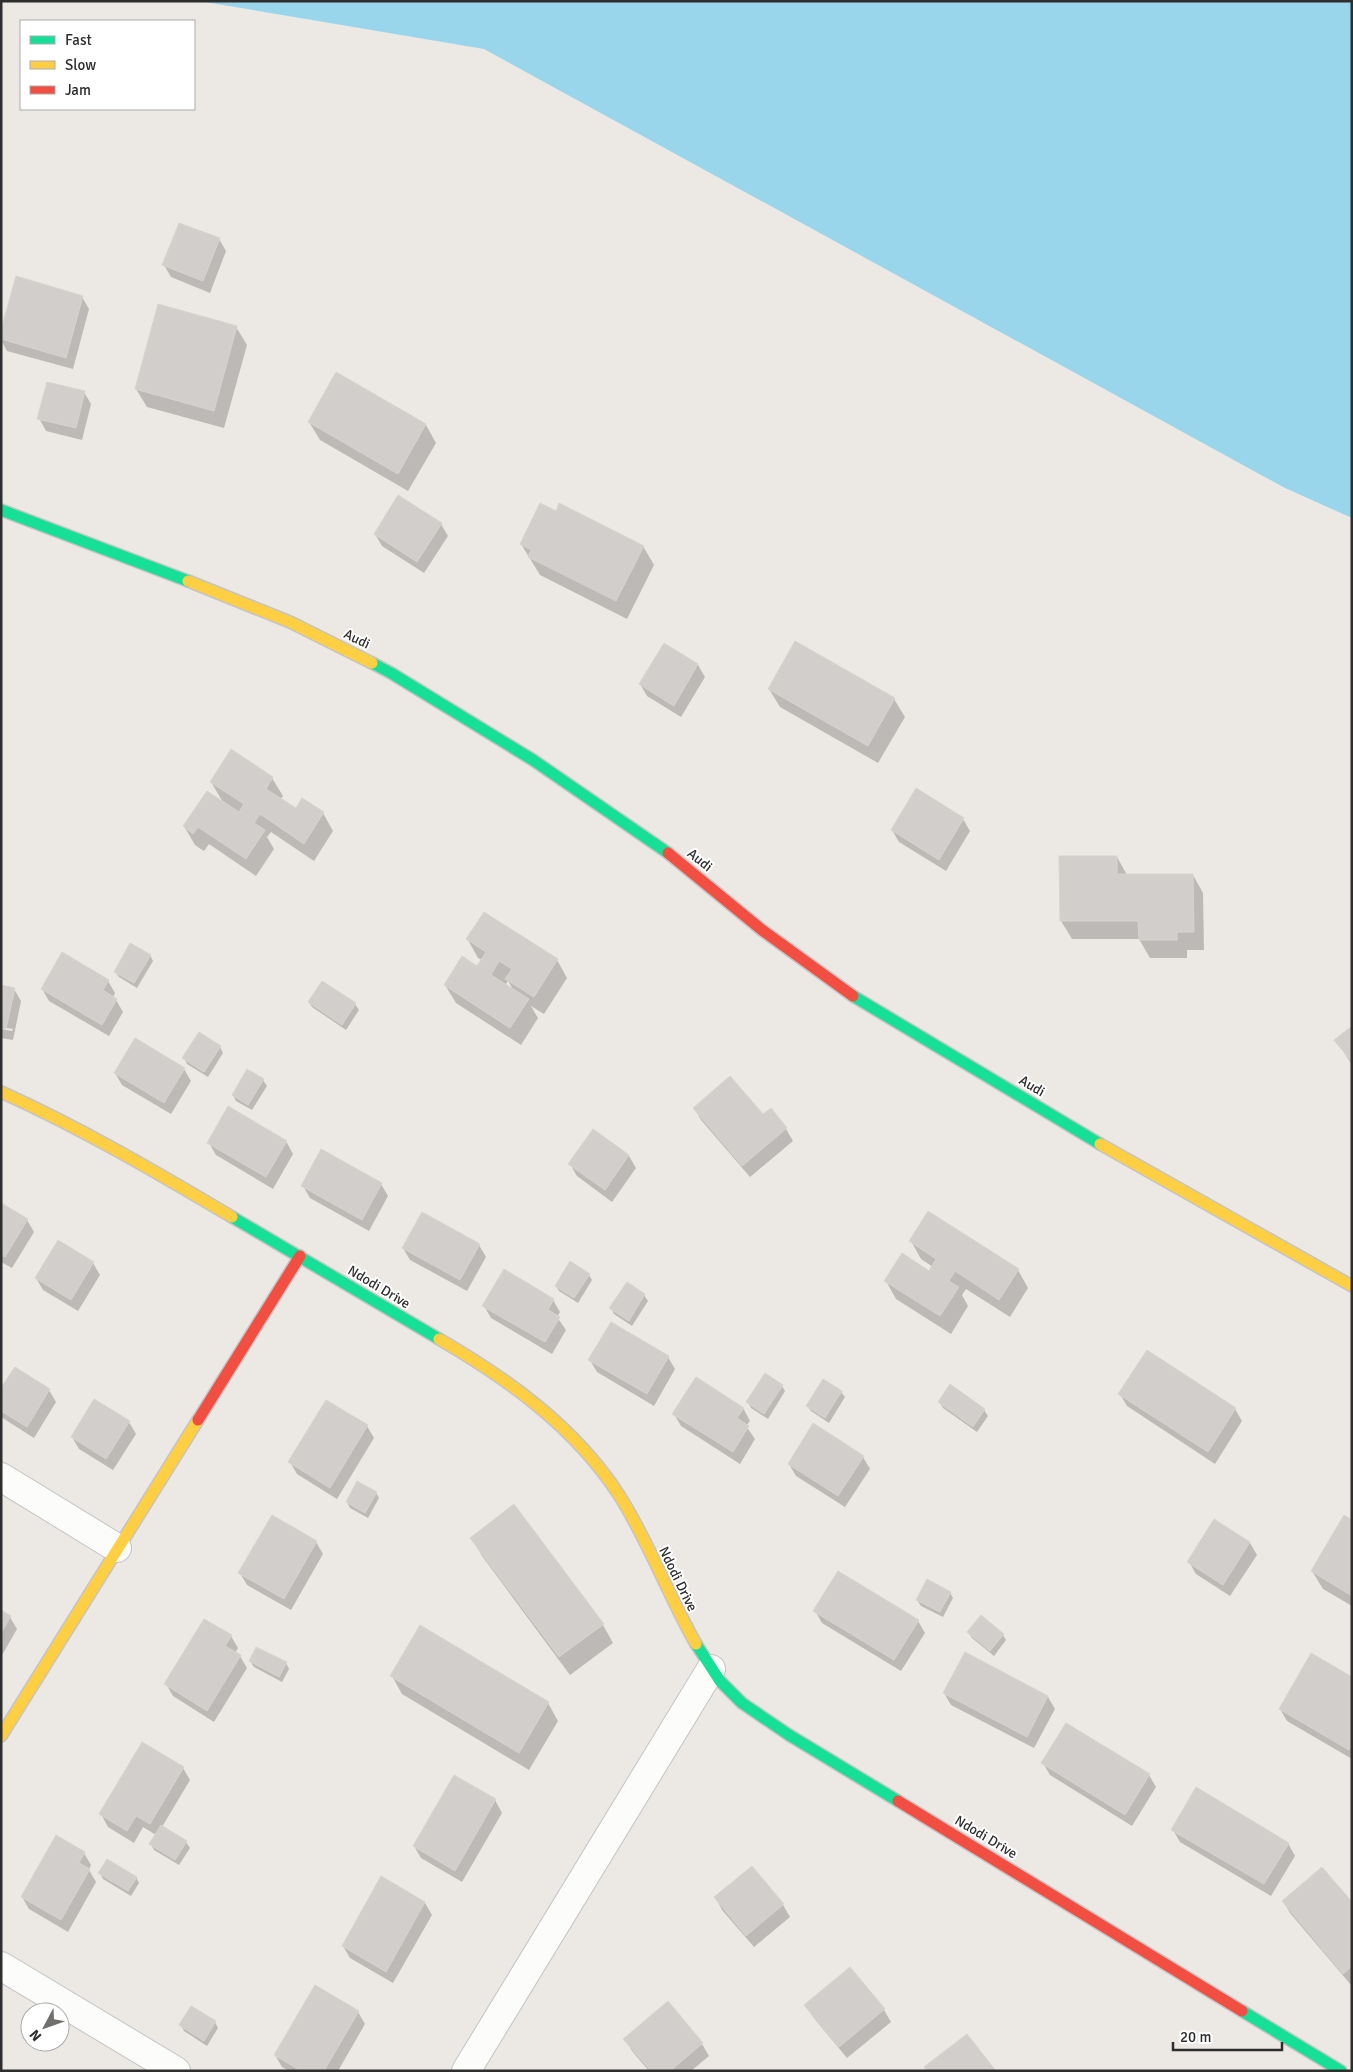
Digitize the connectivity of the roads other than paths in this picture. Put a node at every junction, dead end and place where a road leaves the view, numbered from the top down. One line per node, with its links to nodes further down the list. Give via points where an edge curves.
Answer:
1 (1, 510): 4 (street, Audi, via 290,622 391,673 533,760 662,849 762,930 865,1005 1156,1177)
2 (1, 1092): 3 (street, Ndodi Drive, via 50,1114 145,1166)
3 (300, 1256): 6 (street); 7 (street, Ndodi Drive, via 482,1364 550,1414 605,1475)
4 (1352, 1286)
5 (1, 1477): 6 (street)
6 (117, 1548): 8 (street)
7 (711, 1669): 11 (street); 12 (street, Ndodi Drive, via 729,1691 789,1735)
8 (1, 1736)
9 (1, 1966): 10 (street)
10 (176, 2071)
11 (466, 2071)
12 (1341, 2071)

